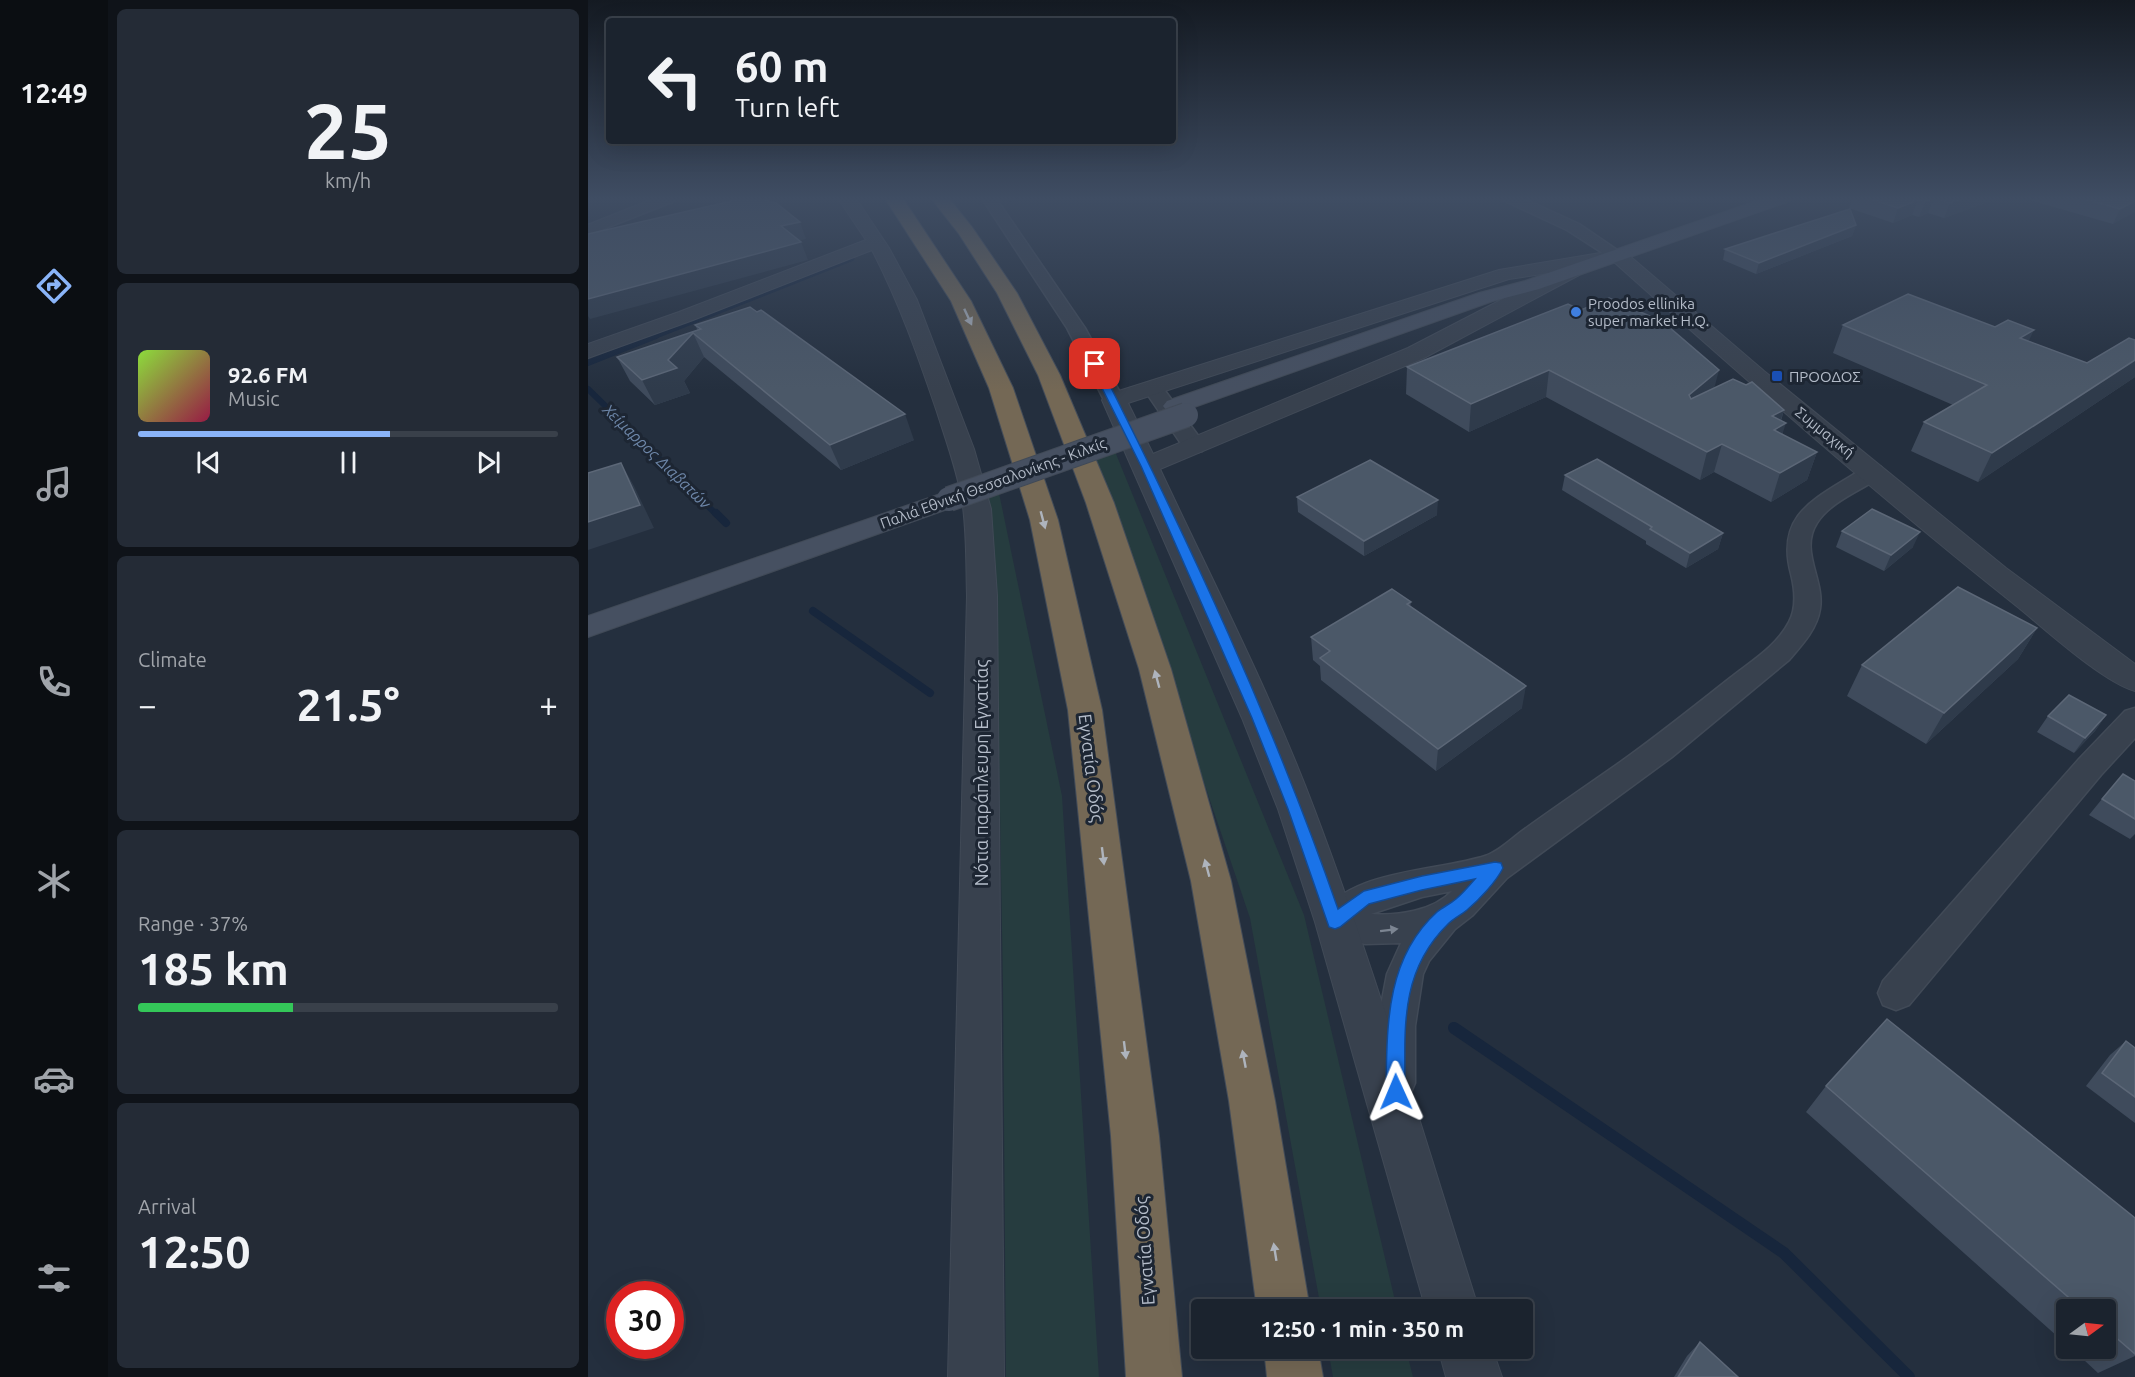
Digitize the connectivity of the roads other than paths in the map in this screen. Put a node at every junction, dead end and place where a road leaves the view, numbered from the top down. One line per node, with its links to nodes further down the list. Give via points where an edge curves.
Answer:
1 (827, 261): 10 (street)
2 (887, 261): 30 (street, Νότια παράπλευρη Εγνατίας, via 903,289 931,359 977,509 982,607)
3 (935, 261): 31 (highway, Εγνατία Οδός, one-way to 31, via 961,302 1001,388 1044,520 1086,722 1136,1136)
4 (986, 261): 26 (highway, one-way to 4, via 1211,881 1155,669 1100,503 1049,375)
5 (1031, 261): 12 (street, via 1076,328)
6 (1585, 261): 11 (street, via 1506,274)
7 (1603, 261): 9 (main road, Παλιά Εθνική Θεσσαλονίκης - Κιλκίς)
8 (1624, 261): 15 (street, Συμμαχική)
9 (1574, 271): 13 (street, via 1416,353); 16 (main road, Παλιά Εθνική Θεσσαλονίκης - Κιλκίς, bridge, via 1497,302)
10 (588, 351)
11 (1153, 388): 12 (street); 13 (street)
12 (1114, 400): 14 (street)
13 (1194, 446): 14 (street)
14 (1146, 466): 23 (street, via 1259,718)
15 (1873, 472): 19 (street, Συμμαχική, via 1996,574); 21 (street, via 1821,508 1800,532 1797,552 1808,602 1796,635 1779,653 1661,749)
16 (945, 494): 17 (main road, Παλιά Εθνική Θεσσαλονίκης - Κιλκίς); 18 (main road, Παλιά Εθνική Θεσσαλονίκης - Κιλκίς)
17 (588, 612)
18 (588, 627)
19 (2135, 680)
20 (2135, 719): 24 (street)
21 (1495, 868): 22 (street, via 1461,905); 23 (street, via 1364,898)
22 (1443, 918): 23 (street, one-way to 22, via 1383,931); 25 (street, via 1416,950 1405,974 1396,1026)
23 (1335, 922): 25 (street)
24 (1896, 993)
25 (1397, 1126): 27 (street)
26 (1282, 1299)
27 (1450, 1299)
28 (1293, 1359): 32 (highway)
29 (1468, 1359): 33 (street)
30 (976, 1377)
31 (1154, 1377)
32 (1295, 1377)
33 (1474, 1377)

